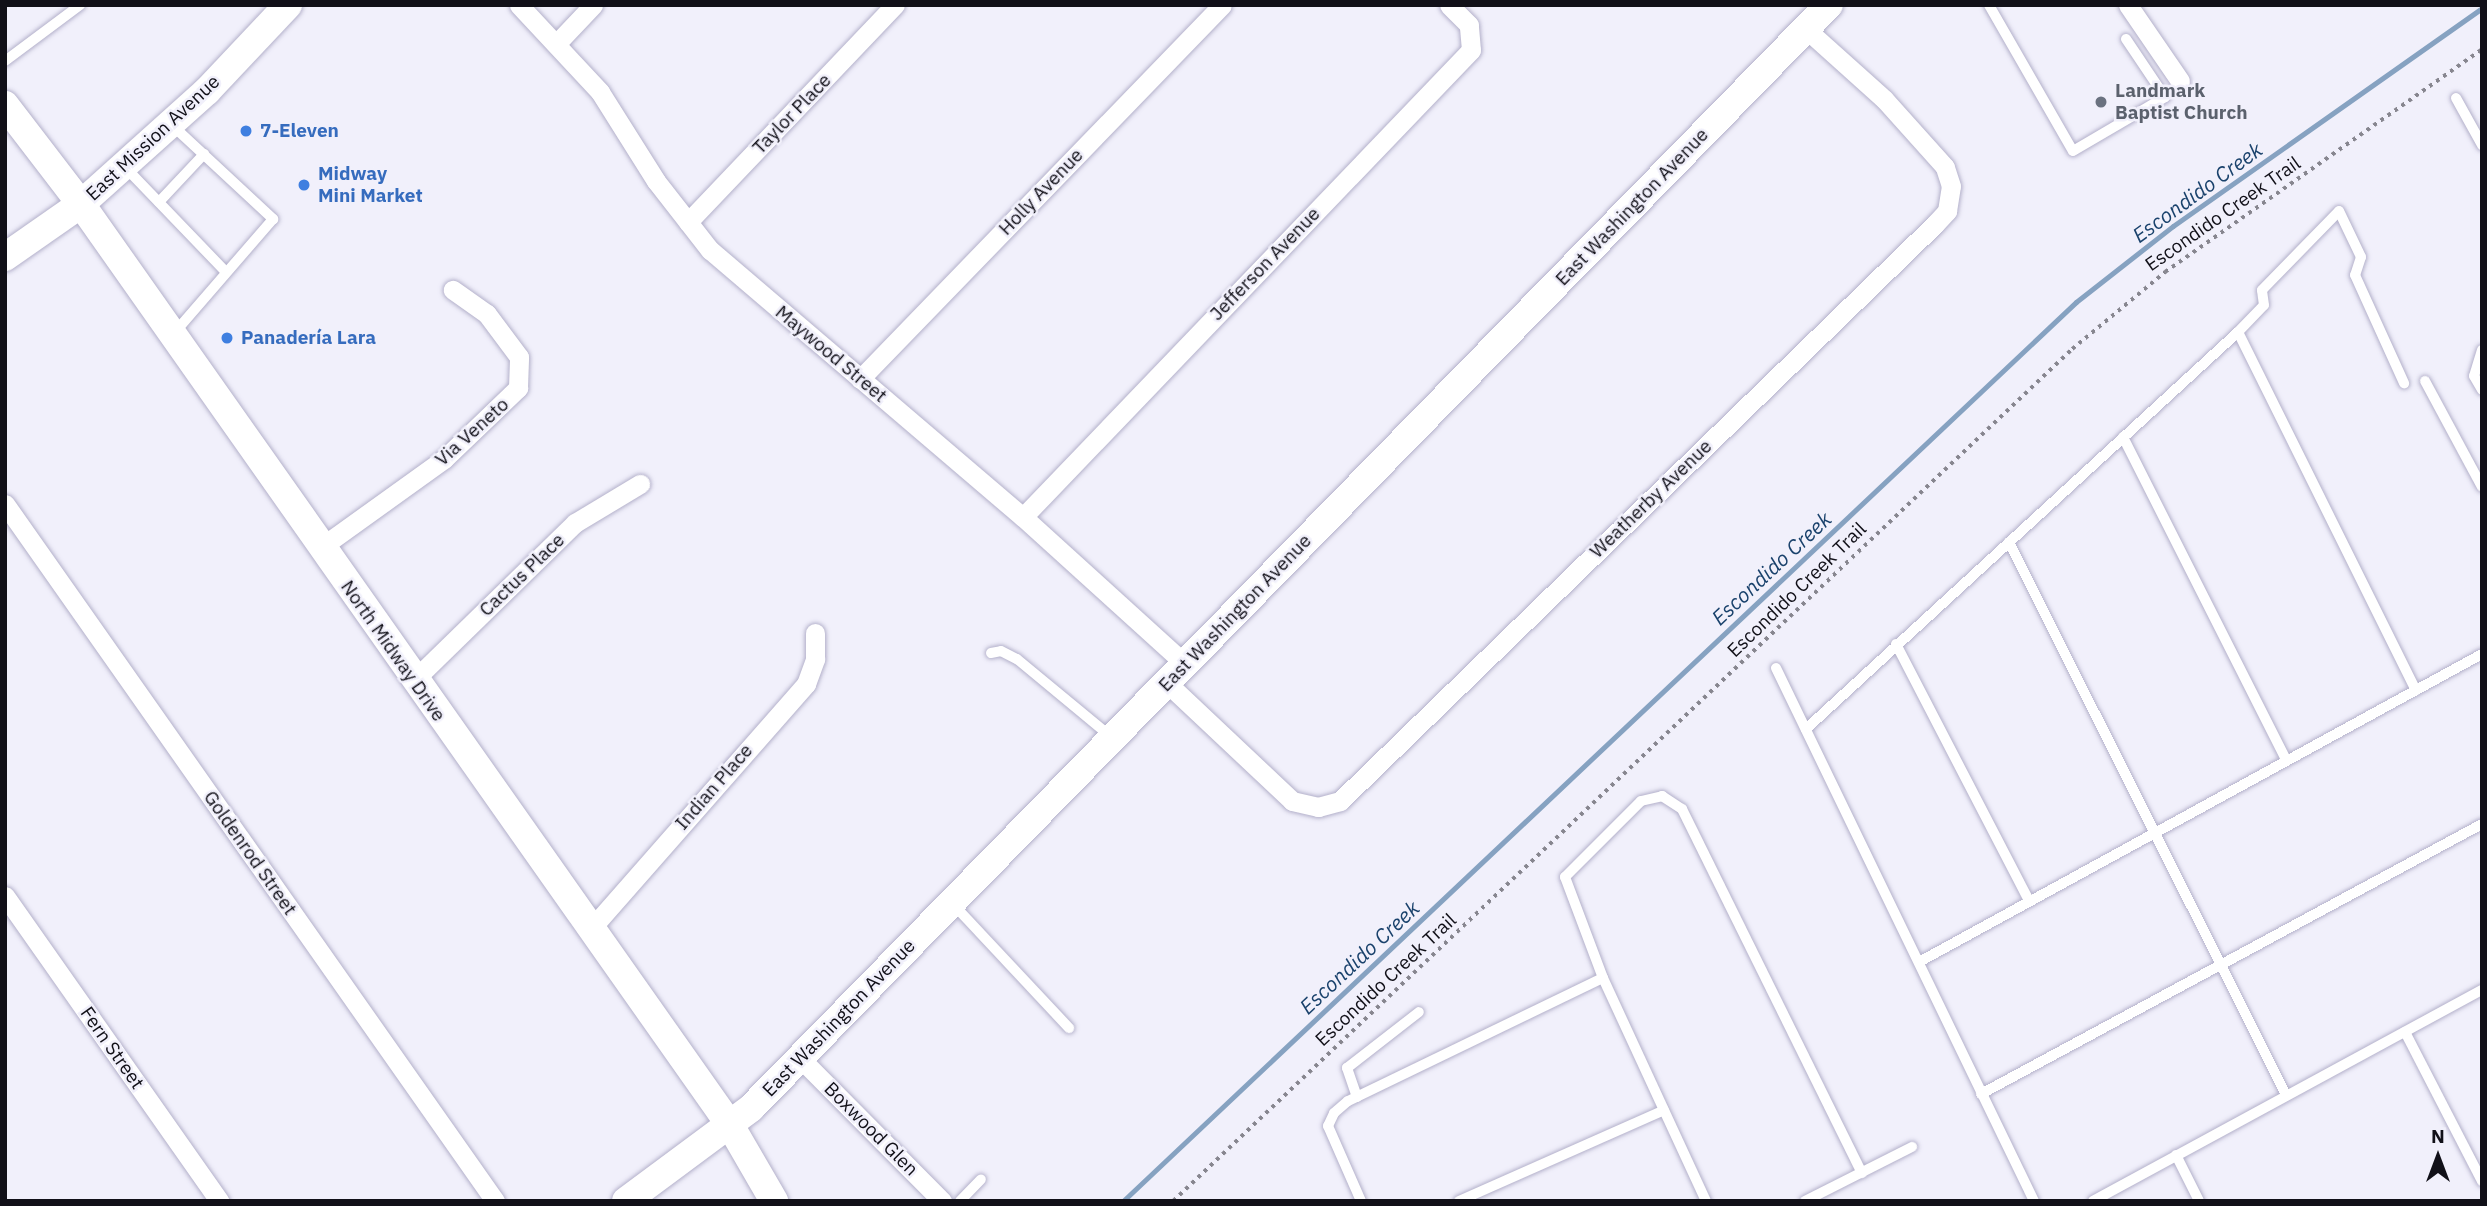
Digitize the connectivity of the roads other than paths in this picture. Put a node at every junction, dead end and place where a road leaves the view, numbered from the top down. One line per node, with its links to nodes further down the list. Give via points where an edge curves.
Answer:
1 (80, 5): 14 (lane)
2 (519, 5): 13 (street, Maywood Street)
3 (593, 5): 13 (street)
4 (895, 5): 24 (street, Taylor Place)
5 (1222, 5): 31 (street, Holly Avenue)
6 (1449, 5): 39 (street, Jefferson Avenue, via 1469,25 1471,50)
7 (1829, 5): 11 (main road, East Washington Avenue)
8 (1989, 5): 12 (lane, via 2073,151 2165,97)
9 (2127, 5): 15 (street)
10 (286, 6): 18 (main road, East Mission Avenue)
11 (1806, 29): 47 (main road, East Washington Avenue); 47 (street, Weatherby Avenue, via 1884,99 1945,167 1951,186 1947,211 1935,224 1340,801 1318,807 1292,801)
12 (2126, 39)
13 (558, 42): 24 (street, Maywood Street, via 600,92 656,181)
14 (5, 61)
15 (2180, 82)
16 (2456, 98): 19 (lane)
17 (5, 106): 23 (main road, North Midway Drive)
18 (171, 123): 20 (lane); 21 (main road, East Mission Avenue)
19 (2482, 145)
20 (204, 154): 22 (lane); 26 (lane, via 272,219)
21 (124, 166): 22 (lane); 23 (main road, East Mission Avenue)
22 (159, 202): 26 (lane)
23 (82, 204): 25 (main road, East Mission Avenue); 29 (main road, North Midway Drive)
24 (688, 222): 31 (street, Maywood Street, via 710,250)
25 (5, 257)
26 (226, 272): 29 (lane)
27 (453, 290): 41 (street, Via Veneto, via 487,314 519,357 518,388 444,459)
28 (2238, 332): 33 (lane, via 2264,306 2262,290 2339,211 2361,257 2355,275); 35 (lane); 49 (lane)
29 (172, 335): 41 (main road, North Midway Drive)
30 (2482, 350): 34 (lane, via 2474,376)
31 (860, 379): 39 (street, Maywood Street)
32 (2425, 380): 37 (lane)
33 (2404, 383)
34 (2482, 390)
35 (2123, 436): 40 (lane); 52 (lane)
36 (640, 484): 48 (street, Cactus Place, via 575,523)
37 (2482, 488)
38 (5, 504): 78 (street, Goldenrod Street)
39 (1023, 517): 47 (street, Maywood Street)
40 (2009, 542): 43 (lane); 54 (lane)
41 (320, 548): 48 (main road, North Midway Drive)
42 (815, 633): 58 (street, Indian Place, via 815,659 806,684)
43 (1896, 644): 50 (lane); 56 (lane)
44 (991, 653): 51 (lane, via 1001,651 1017,659)
45 (2482, 654): 49 (lane)
46 (1776, 668): 50 (lane)
47 (1176, 673): 51 (main road, East Washington Avenue)
48 (414, 680): 58 (main road, North Midway Drive)
49 (2416, 690): 52 (lane)
50 (1806, 729): 59 (lane)
51 (1113, 738): 57 (main road, East Washington Avenue)
52 (2286, 760): 54 (lane)
53 (2482, 824): 60 (lane)
54 (2155, 833): 56 (lane); 60 (lane)
55 (5, 896): 77 (street, Fern Street)
56 (2029, 901): 59 (lane)
57 (953, 903): 64 (lane); 66 (main road, East Washington Avenue)
58 (589, 931): 71 (main road, North Midway Drive)
59 (1919, 962): 67 (lane)
60 (2224, 964): 67 (lane); 68 (lane)
61 (1603, 978): 69 (lane); 70 (lane); 74 (lane, via 1565,877 1642,801 1662,796 1682,809)
62 (2482, 990): 65 (lane)
63 (1419, 1012): 69 (lane, via 1347,1068)
64 (1069, 1028)
65 (2404, 1032): 68 (lane); 76 (lane)
66 (800, 1058): 71 (main road, East Washington Avenue); 81 (street, Boxwood Glen)
67 (1981, 1094): 87 (lane)
68 (2286, 1095): 73 (lane)
69 (1357, 1097): 83 (lane, via 1334,1113 1328,1126)
70 (1664, 1110): 84 (lane); 85 (lane)
71 (730, 1125): 79 (main road, East Washington Avenue); 80 (main road, North Midway Drive)
72 (1912, 1147): 74 (lane)
73 (2176, 1155): 88 (lane); 89 (lane)
74 (1863, 1173): 86 (lane)
75 (981, 1179): 82 (lane)
76 (2482, 1181)
77 (219, 1201)
78 (495, 1201)
79 (626, 1201)
80 (774, 1201)
81 (942, 1201)
82 (960, 1201)
83 (1361, 1201)
84 (1459, 1201)
85 (1706, 1201)
86 (1805, 1201)
87 (2034, 1201)
88 (2094, 1201)
89 (2199, 1201)

